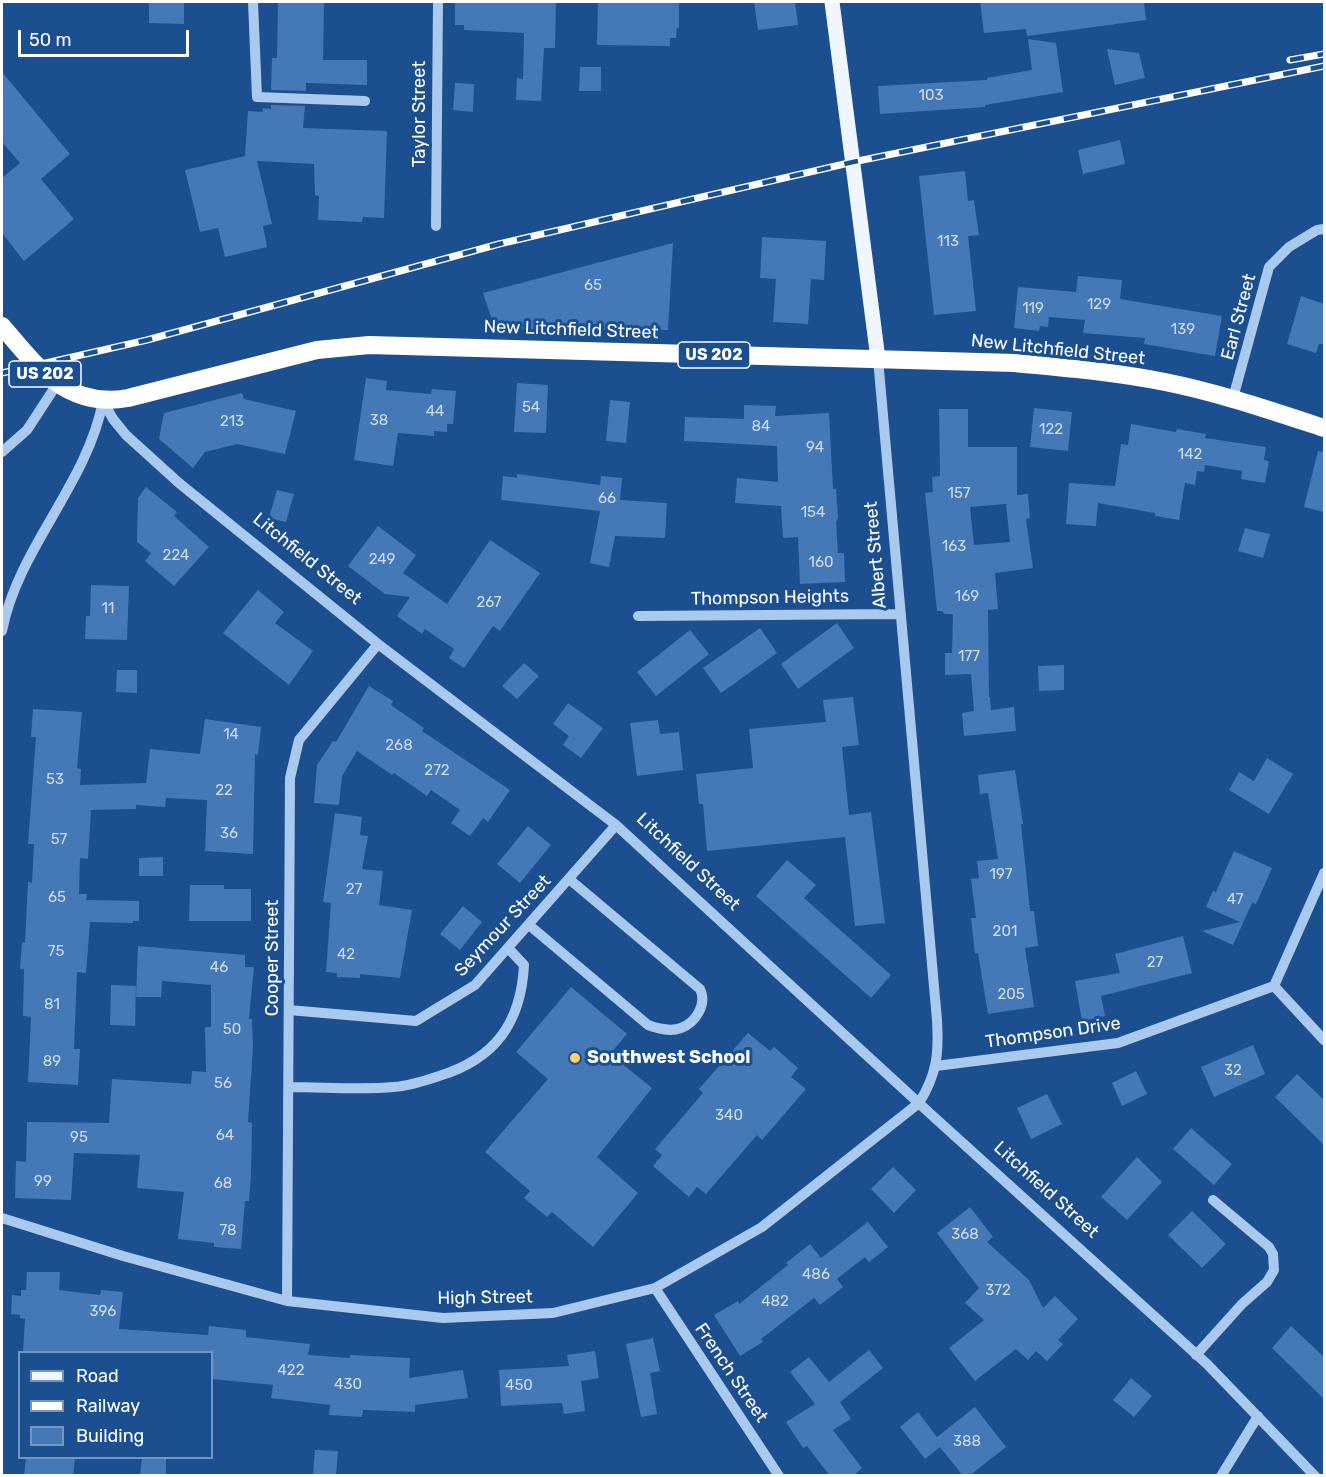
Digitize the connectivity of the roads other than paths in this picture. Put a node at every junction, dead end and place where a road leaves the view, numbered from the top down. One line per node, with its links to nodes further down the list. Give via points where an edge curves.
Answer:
1 (253, 2): 4 (street, via 257,97)
2 (438, 2): 5 (street, Taylor Street)
3 (832, 2): 8 (main road, Albert Street)
4 (365, 101)
5 (436, 226)
6 (1321, 229): 10 (street, Earl Street, via 1289,248 1269,267)
7 (2, 326): 9 (highway, US 202, via 35,366)
8 (878, 359): 10 (highway, New Litchfield Street / US 202, via 1015,363 1113,373); 11 (highway, New Litchfield Street / US 202, via 369,345 317,350); 14 (street, Albert Street)
9 (57, 384): 11 (highway, US 202, via 80,396); 13 (street, via 27,430)
10 (1233, 399): 12 (highway, New Litchfield Street / US 202)
11 (103, 401): 16 (street, via 84,458 10,599); 17 (street, Litchfield Street, via 119,427 145,453)
12 (1324, 428)
13 (2, 452)
14 (901, 614): 15 (street, Thompson Heights); 26 (street, Albert Street, via 938,1020)
15 (638, 616)
16 (2, 631)
17 (378, 644): 18 (street, Litchfield Street); 24 (street, Cooper Street, via 299,740 290,778)
18 (616, 825): 20 (street, Seymour Street); 28 (street, Litchfield Street)
19 (1324, 873): 23 (street)
20 (569, 879): 21 (street, Seymour Street); 21 (street, via 700,989 704,996 695,1018 681,1028 663,1030 648,1025)
21 (529, 925): 22 (street, Seymour Street)
22 (508, 948): 24 (street, Seymour Street, via 475,985 416,1021); 27 (street, via 524,965 523,983 512,1018 483,1056 467,1066 394,1087)
23 (1274, 986): 25 (street); 26 (street, Thompson Drive, via 1118,1043)
24 (289, 1010): 27 (street, Cooper Street)
25 (1324, 1040)
26 (936, 1066): 28 (street, Albert Street)
27 (289, 1087): 32 (street, Cooper Street)
28 (919, 1103): 31 (street, High Street, via 762,1227); 33 (street, Litchfield Street)
29 (1213, 1200): 33 (street, via 1269,1246 1274,1270)
30 (2, 1218): 32 (street, High Street)
31 (655, 1288): 32 (street, High Street, via 553,1313 443,1318); 35 (street, French Street)
32 (287, 1301)
33 (1197, 1355): 34 (street, Litchfield Street)
34 (1258, 1416): 36 (street); 37 (street, Litchfield Street)
35 (779, 1476)
36 (1221, 1476)
37 (1315, 1476)

